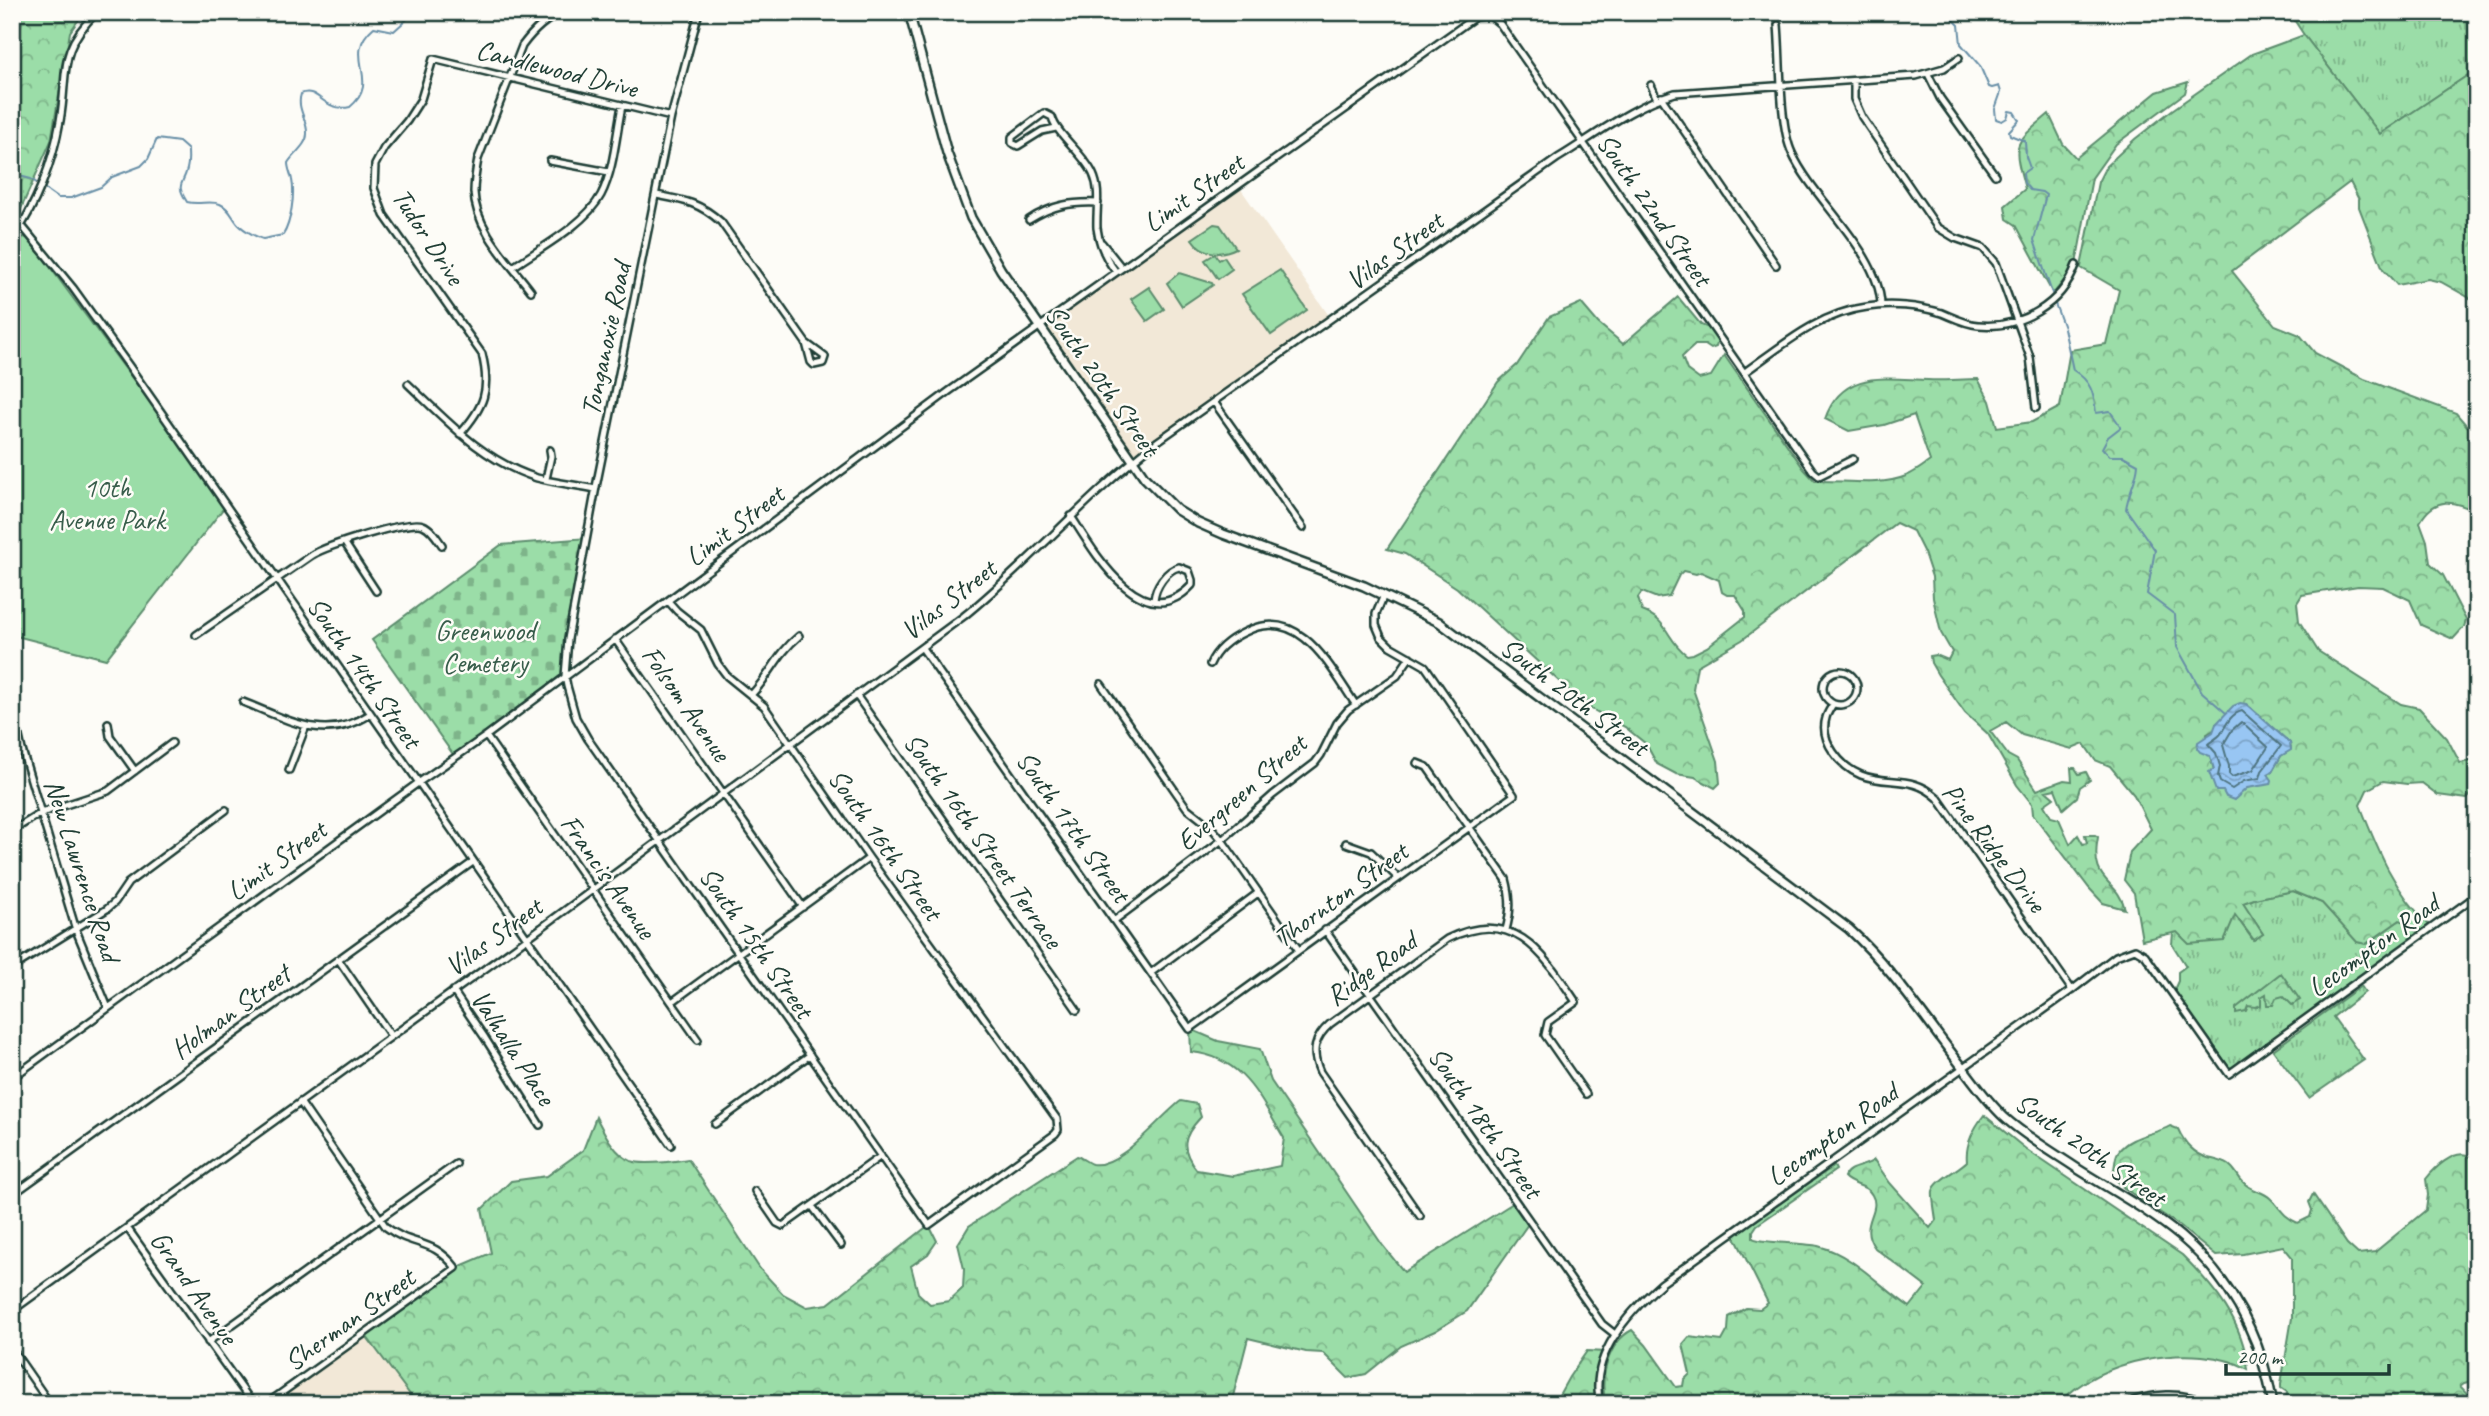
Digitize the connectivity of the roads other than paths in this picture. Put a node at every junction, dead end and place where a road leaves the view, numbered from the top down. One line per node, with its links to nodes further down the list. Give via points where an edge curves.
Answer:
1 (96, 12): 25 (street, via 67,55 60,121 46,172)
2 (561, 12): 10 (street, via 531,33)
3 (699, 12): 16 (street, Tonganoxie Road)
4 (909, 12): 36 (main road, South 20th Street, via 966,208 987,249)
5 (1485, 14): 18 (street, South 22nd Street, via 1500,24); 31 (street, Limit Street, via 1465,22)
6 (1778, 25): 13 (street)
7 (1959, 58): 9 (street, Vilas Street)
8 (433, 59): 10 (street, Candlewood Drive); 42 (street, Tudor Drive, via 421,99 375,165 374,188 384,215 482,354 484,399)
9 (1928, 74): 11 (street, Vilas Street); 21 (street)
10 (509, 78): 15 (street, Candlewood Drive); 30 (street, via 478,159 474,194 485,228)
11 (1854, 81): 13 (street, Vilas Street); 35 (street, via 1854,99 1862,117 1937,227 1983,248 1996,263)
12 (1651, 85): 14 (street)
13 (1783, 85): 14 (street, Vilas Street, via 1689,91); 34 (street, via 1791,152 1868,263)
14 (1659, 98): 18 (street, Vilas Street); 28 (street)
15 (622, 106): 16 (street, Candlewood Drive); 20 (street)
16 (671, 117): 22 (street, Tonganoxie Road)
17 (1056, 128): 17 (street, via 1052,117 1044,113 1016,133 1012,143 1018,146); 23 (street, via 1093,174)
18 (1583, 144): 38 (street, South 22nd Street); 40 (street, Vilas Street)
19 (550, 161): 20 (street)
20 (609, 172): 30 (street, via 602,194 587,213)
21 (1995, 175)
22 (656, 195): 37 (street, via 706,208 721,222); 47 (street, Tonganoxie Road)
23 (1098, 204): 24 (street, via 1058,205); 27 (street)
24 (1029, 220)
25 (22, 226): 26 (street); 52 (street, South 14th Street, via 73,288)
26 (12, 240)
27 (1101, 243): 31 (street); 32 (street)
28 (1776, 264)
29 (2076, 265): 35 (street, via 2053,301)
30 (513, 267): 33 (street)
31 (1122, 268): 32 (street, Limit Street)
32 (1116, 272): 36 (street, Limit Street)
33 (531, 291)
34 (1881, 305): 35 (street, via 1920,308 1976,325); 38 (street, via 1818,322)
35 (2018, 321): 41 (street, via 2030,357)
36 (1040, 326): 45 (main road, South 20th Street); 55 (street, Limit Street)
37 (806, 343)
38 (1745, 372): 44 (street, South 22nd Street, via 1819,476)
39 (408, 384): 42 (street)
40 (1214, 402): 45 (street, Vilas Street); 49 (street)
41 (2036, 408)
42 (460, 434): 46 (street, via 495,460)
43 (550, 450): 46 (street)
44 (1853, 459)
45 (1133, 461): 48 (street, Vilas Street); 54 (main road, South 20th Street, via 1159,495 1198,523)
46 (546, 479): 47 (street)
47 (595, 489): 64 (street, Tonganoxie Road)
48 (1071, 516): 56 (street, via 1114,578); 60 (street, Vilas Street, via 1003,584)
49 (1303, 528)
50 (344, 542): 51 (street, via 418,523 429,528); 52 (street, via 321,549); 53 (street)
51 (442, 545)
52 (276, 580): 57 (street); 71 (street, South 14th Street)
53 (376, 591)
54 (1385, 595): 61 (street, via 1376,625 1390,646); 116 (main road, South 20th Street, via 1474,646 1849,929 1894,976)
55 (668, 600): 59 (street, Limit Street); 66 (street, South 16th Street, via 701,629 727,676)
56 (1154, 600): 56 (street, via 1175,598 1192,584 1189,571 1175,568 1163,579)
57 (196, 635)
58 (799, 636): 66 (street, via 784,648)
59 (615, 639): 64 (street, Limit Street); 81 (street, Folsom Avenue)
60 (922, 648): 67 (street, Vilas Street); 96 (street, South 17th Street)
61 (1410, 657): 70 (street, Evergreen Street, via 1397,676); 84 (street, Thornton Street, via 1425,666 1514,795)
62 (12, 660): 83 (street, New Lawrence Road, via 17,727)
63 (1210, 663): 70 (street, via 1215,652 1254,627 1290,628 1314,646)
64 (565, 676): 74 (street, Limit Street); 86 (street, South 15th Street, via 576,718)
65 (1101, 684): 87 (street, via 1188,808)
66 (752, 694): 76 (street, South 16th Street)
67 (856, 695): 76 (street, Vilas Street); 111 (street, South 16th Street Terrace)
68 (243, 702): 73 (street)
69 (1833, 704): 69 (street, Pine Ridge Drive, via 1824,694 1826,678 1834,672 1849,673 1856,680 1857,695 1846,705); 106 (street, Pine Ridge Drive, via 1825,733 1834,753 1863,776 1919,784 1938,798)
70 (1356, 705): 87 (street, Evergreen Street, via 1337,723 1315,763)
71 (370, 715): 73 (street, via 331,730); 80 (street, South 14th Street)
72 (108, 723): 79 (street, via 110,736)
73 (306, 726): 78 (street)
74 (486, 736): 80 (street, Limit Street); 92 (street, Francis Avenue)
75 (172, 743): 79 (street)
76 (790, 744): 81 (street, Vilas Street); 89 (street, South 16th Street)
77 (1417, 763): 84 (street, via 1427,767)
78 (289, 770)
79 (135, 771): 83 (street, via 100,794)
80 (418, 783): 90 (street, South 14th Street); 110 (street, Limit Street)
81 (723, 792): 86 (street, Vilas Street); 95 (street, Folsom Avenue)
82 (226, 810): 97 (street, via 138,874 115,902)
83 (41, 813): 85 (street); 97 (street, New Lawrence Road)
84 (1470, 828): 91 (street, Thornton Street); 99 (street, via 1506,879 1511,898)
85 (12, 831)
86 (659, 840): 92 (street, Vilas Street); 102 (street, South 15th Street)
87 (1222, 840): 93 (street); 96 (street, Evergreen Street)
88 (1346, 843): 91 (street, via 1371,852)
89 (869, 858): 95 (street); 130 (street, South 16th Street, via 1059,1124 1055,1134)
90 (472, 862): 100 (street, South 14th Street); 103 (street, Holman Street)
91 (1398, 878): 98 (street, Thornton Street)
92 (593, 889): 100 (street, Vilas Street); 109 (street, Francis Avenue)
93 (1258, 893): 101 (street); 105 (street)
94 (2477, 895): 106 (street, Lecompton Road, via 2234,1074 2226,1072 2145,955 2134,949 2123,952)
95 (803, 906): 102 (street)
96 (1115, 920): 105 (street, South 17th Street)
97 (76, 930): 104 (street); 110 (street, New Lawrence Road)
98 (1325, 930): 101 (street, Thornton Street); 108 (street, South 18th Street)
99 (1506, 930): 108 (street, Ridge Road, via 1480,928 1458,933); 118 (street, Ridge Road, via 1536,947 1576,1002 1548,1022 1545,1035)
100 (526, 939): 107 (street, Vilas Street); 122 (street, South 14th Street)
101 (1298, 949): 112 (street, Thornton Street)
102 (739, 954): 109 (street); 115 (street, South 15th Street)
103 (338, 959): 113 (street); 126 (street, Holman Street)
104 (12, 968)
105 (1152, 972): 112 (street, South 17th Street)
106 (2072, 990): 116 (street, Lecompton Road)
107 (453, 991): 113 (street, Vilas Street); 121 (street, Valhalla Place)
108 (1371, 994): 128 (street, Ridge Road, via 1320,1033 1314,1060); 134 (street, South 18th Street, via 1602,1324)
109 (672, 1002): 114 (street, Francis Avenue)
110 (108, 1008): 117 (street, Limit Street)
111 (1077, 1010)
112 (1190, 1029)
113 (391, 1036): 119 (street, Vilas Street)
114 (698, 1040)
115 (810, 1055): 120 (street); 123 (street, South 15th Street)
116 (1962, 1068): 134 (street, Lecompton Road, via 1662,1283); 145 (main road, South 20th Street, via 2030,1138 2165,1226 2207,1262 2233,1295 2251,1329)
117 (12, 1078)
118 (1586, 1094)
119 (300, 1102): 129 (street); 131 (street, Vilas Street)
120 (715, 1124)
121 (540, 1125)
122 (671, 1145)
123 (881, 1156): 127 (street); 130 (street, South 15th Street)
124 (456, 1164): 129 (street)
125 (755, 1191): 127 (street, via 783,1226)
126 (12, 1195)
127 (812, 1206): 132 (street)
128 (1420, 1216)
129 (380, 1218): 135 (street); 140 (street, Sherman Street, via 398,1236 436,1248 456,1268)
130 (929, 1225)
131 (128, 1229): 133 (street, Vilas Street); 135 (street, Grand Avenue)
132 (841, 1245)
133 (12, 1311)
134 (1616, 1335): 141 (street, Lecompton Road, via 1600,1366)
135 (208, 1342): 139 (street, Grand Avenue)
136 (12, 1349): 138 (street)
137 (2169, 1395): 142 (street, via 2151,1395); 143 (street); 144 (street)
138 (50, 1404)
139 (253, 1404)
140 (266, 1404)
141 (1600, 1404)
142 (2124, 1404)
143 (2169, 1404)
144 (2210, 1404)
145 (2273, 1404)

